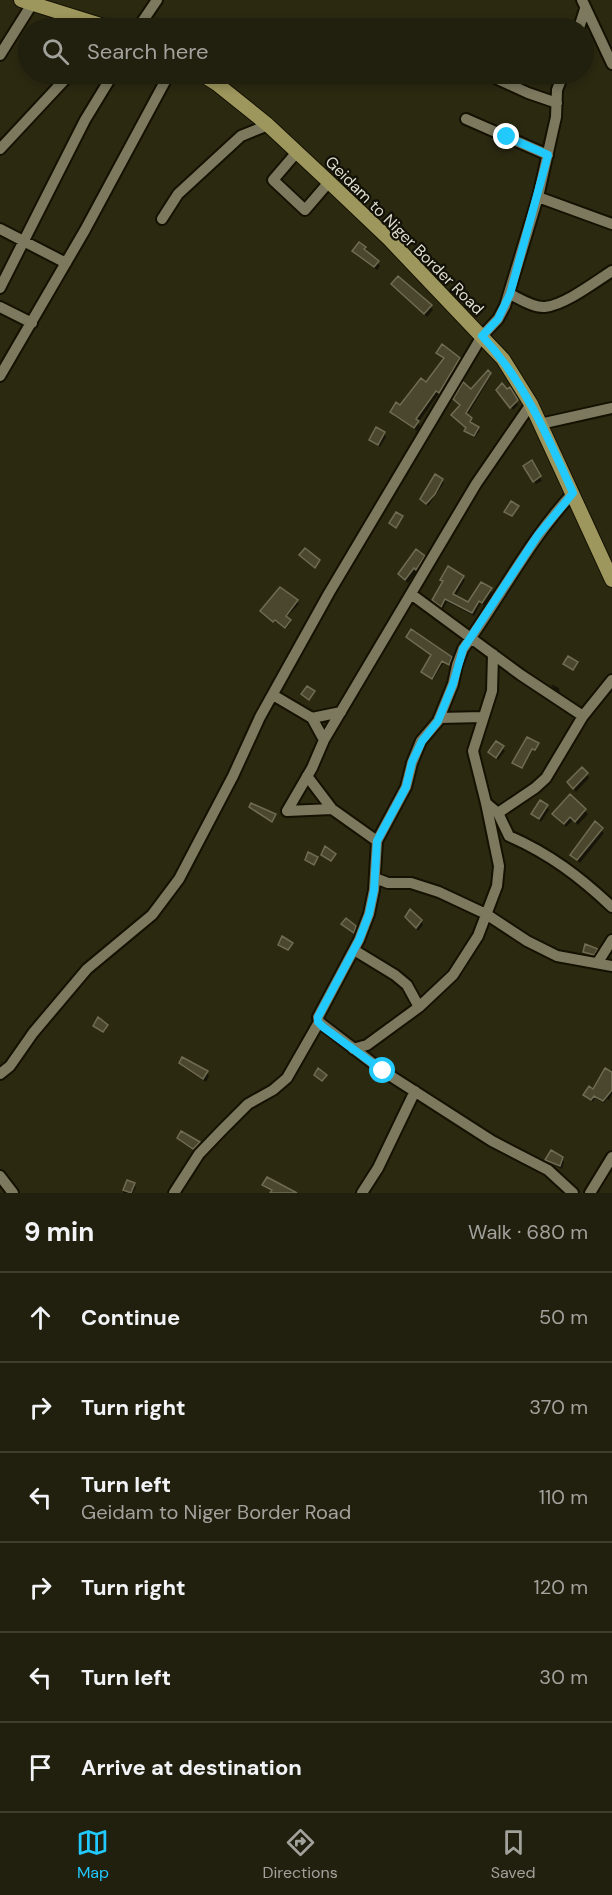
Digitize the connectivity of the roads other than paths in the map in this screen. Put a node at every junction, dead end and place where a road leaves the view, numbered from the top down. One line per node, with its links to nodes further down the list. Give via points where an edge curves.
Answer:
1 (157, 0): 6 (street)
2 (35, 3): 4 (street); 5 (main road)
3 (584, 4): 7 (street)
4 (25, 18)
5 (80, 18)
6 (145, 18)
7 (591, 18)
8 (594, 25): 11 (street)
9 (18, 28): 10 (street)
10 (0, 55)
11 (612, 64)
12 (61, 84): 21 (street)
13 (107, 84): 29 (street)
14 (164, 84): 30 (street)
15 (227, 84): 20 (main road, Geidam to Niger Border Road)
16 (508, 84): 18 (street)
17 (559, 84): 18 (street)
18 (557, 103): 23 (street)
19 (466, 118): 23 (street)
20 (268, 124): 22 (main road, Geidam to Niger Border Road); 26 (street, via 241,136 178,194)
21 (0, 149)
22 (297, 152): 24 (main road, Geidam to Niger Border Road); 24 (street, via 273,180 305,210)
23 (548, 155): 25 (street)
24 (329, 182): 36 (main road, Geidam to Niger Border Road)
25 (537, 197): 27 (street); 33 (street)
26 (162, 219)
27 (612, 224)
28 (0, 229): 29 (street)
29 (23, 242): 30 (street); 32 (street)
30 (66, 263): 35 (street)
31 (612, 271): 33 (street, via 566,300 545,307)
32 (0, 288)
33 (510, 294): 36 (street, via 498,319)
34 (0, 307): 35 (street)
35 (32, 323): 37 (street)
36 (482, 336): 38 (main road, Geidam to Niger Border Road, via 503,359); 47 (street)
37 (0, 376)
38 (531, 404): 40 (main road, Geidam to Niger Border Road); 43 (street, via 476,484)
39 (612, 408): 40 (street)
40 (540, 424): 41 (main road, Geidam to Niger Border Road)
41 (573, 493): 42 (main road, Geidam to Niger Border Road); 44 (street, via 538,535)
42 (612, 580)
43 (411, 594): 44 (street); 48 (street)
44 (471, 638): 45 (street); 52 (street, via 463,649)
45 (493, 654): 49 (street); 50 (street, via 492,691)
46 (612, 680): 49 (street)
47 (273, 695): 51 (street); 69 (street, via 179,879 152,915 87,969)
48 (341, 712): 51 (street); 53 (street)
49 (583, 716): 57 (street, via 546,778)
50 (483, 717): 52 (street); 55 (street, via 473,751)
51 (312, 718): 53 (street)
52 (439, 718): 58 (street, via 422,741 406,787)
53 (324, 740): 54 (street)
54 (307, 776): 56 (street); 56 (street, via 287,811)
55 (486, 803): 57 (street); 61 (street, via 500,866)
56 (332, 809): 58 (street)
57 (498, 813): 60 (street, via 509,836 572,872)
58 (377, 841): 59 (street)
59 (375, 878): 61 (street, via 439,892); 63 (street, via 369,914)
60 (612, 907)
61 (486, 914): 64 (street, via 557,956); 66 (street, via 478,936 453,975)
62 (612, 940): 64 (street)
63 (354, 950): 66 (street, via 396,975 407,985); 67 (street)
64 (598, 962): 65 (street)
65 (612, 966)
66 (419, 1007): 68 (street, via 368,1045)
67 (318, 1022): 68 (street); 75 (street, via 287,1078 235,1117 199,1154)
68 (354, 1049): 70 (street)
69 (0, 1074)
70 (415, 1091): 76 (street); 77 (street, via 492,1141 548,1170)
71 (612, 1157): 72 (street)
72 (608, 1172): 78 (street)
73 (0, 1176): 74 (street)
74 (13, 1193)
75 (174, 1193)
76 (362, 1193)
77 (573, 1193)
78 (590, 1193)

